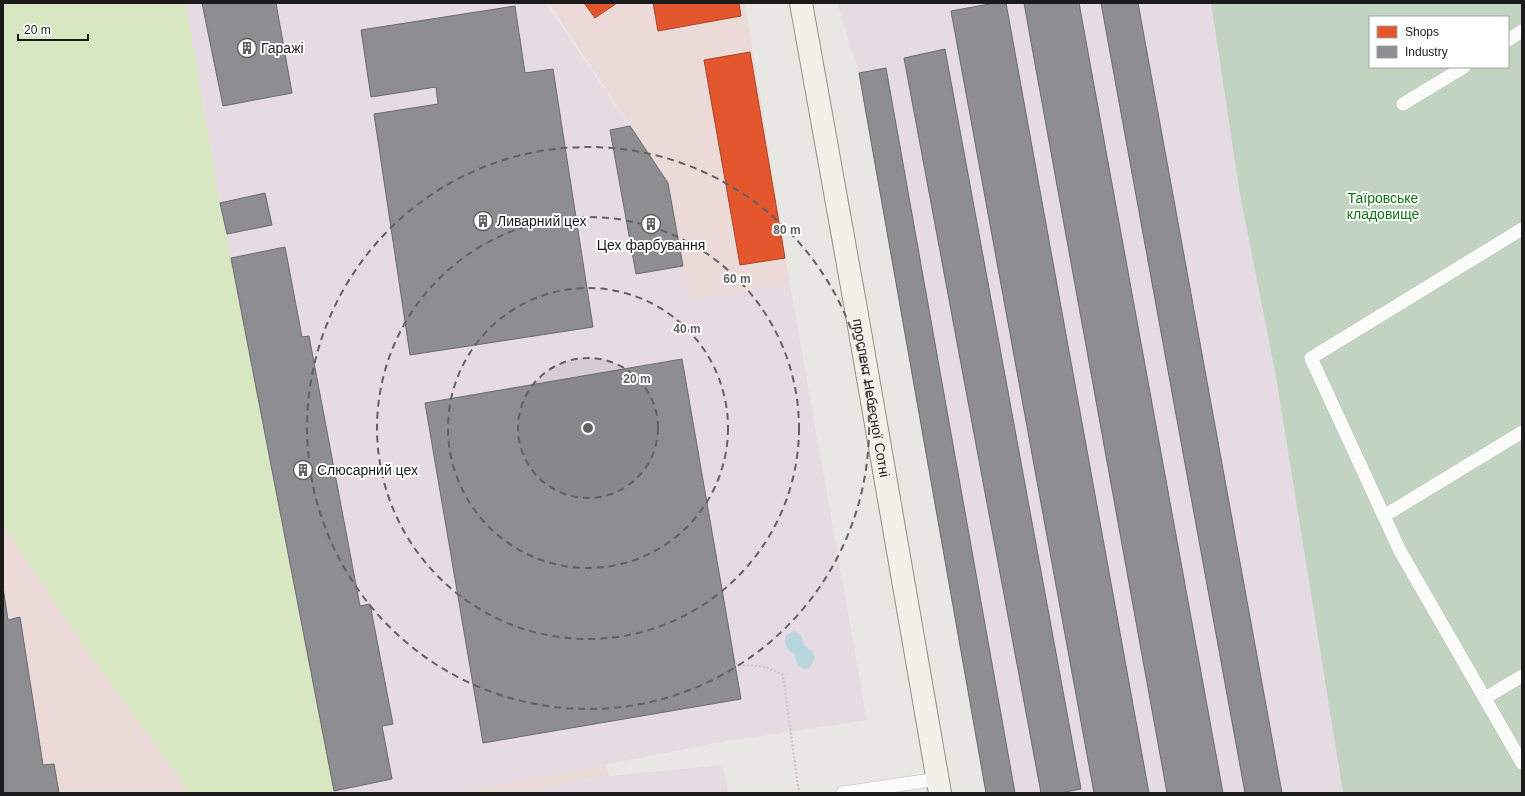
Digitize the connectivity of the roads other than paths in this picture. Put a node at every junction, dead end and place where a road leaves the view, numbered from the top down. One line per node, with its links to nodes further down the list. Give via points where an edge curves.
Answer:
1 (801, 3): 12 (main road, проспект Небесної Сотні)
2 (1522, 31): 3 (lane)
3 (1509, 39)
4 (1462, 68): 5 (lane)
5 (1403, 104)
6 (1522, 229): 8 (lane, via 1311,358)
7 (1522, 432): 8 (lane)
8 (1384, 516): 10 (lane, via 1400,551)
9 (1522, 676): 10 (lane)
10 (1485, 698): 11 (lane)
11 (1522, 763)
12 (939, 786): 13 (lane)
13 (847, 793)

